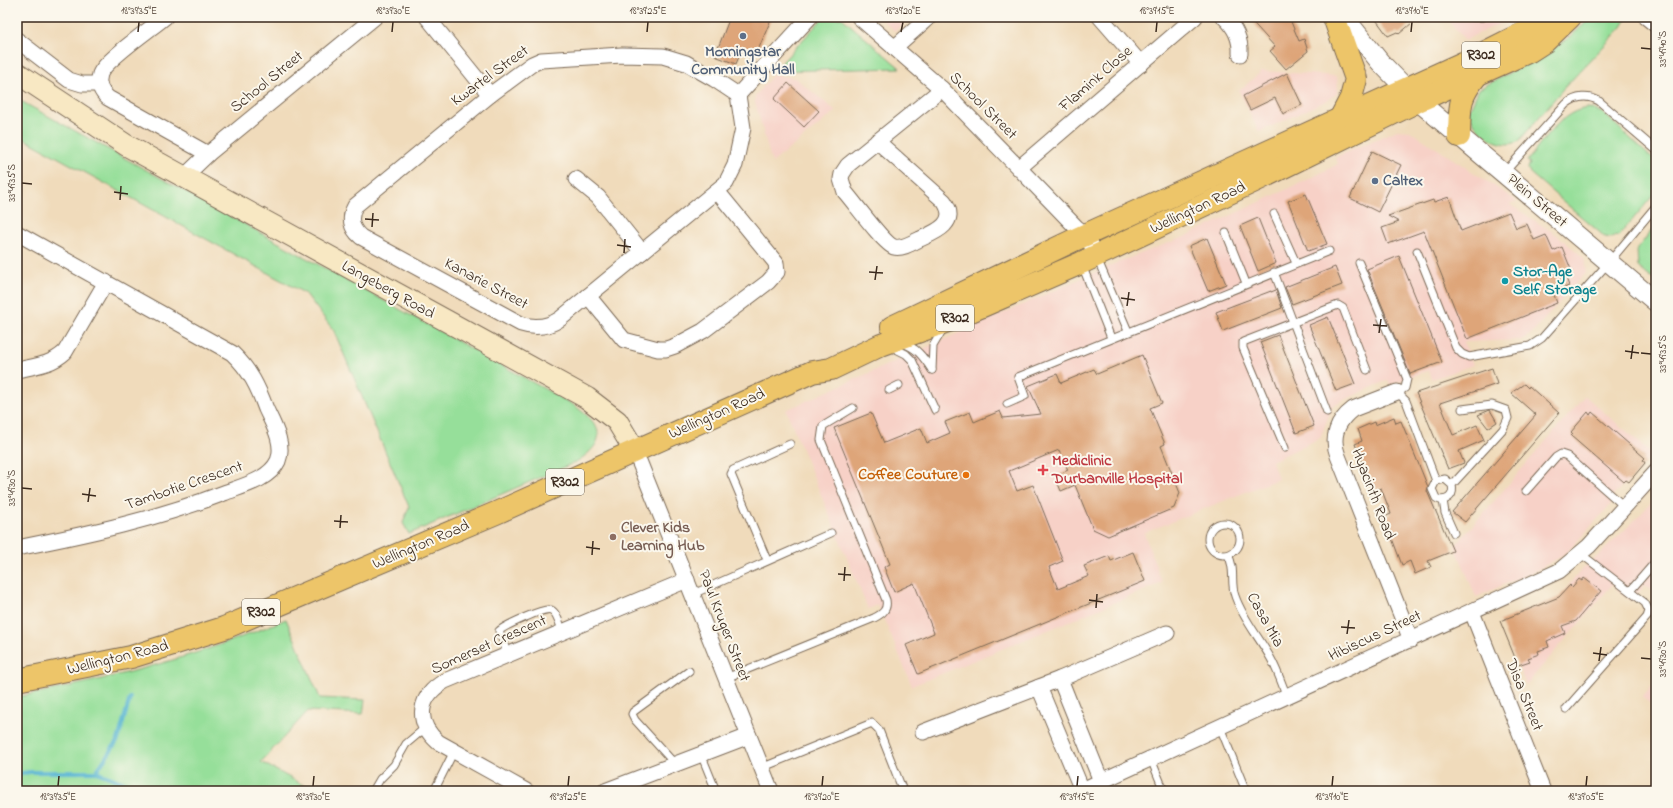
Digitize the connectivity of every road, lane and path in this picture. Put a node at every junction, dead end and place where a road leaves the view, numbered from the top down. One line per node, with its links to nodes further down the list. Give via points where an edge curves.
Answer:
1 (165, 17): 24 (street, via 106,64 100,73)
2 (376, 17): 35 (street, School Street)
3 (427, 17): 27 (street)
4 (810, 17): 28 (street)
5 (859, 17): 19 (street, School Street)
6 (929, 17): 19 (street)
7 (1100, 17): 21 (street)
8 (1195, 17): 21 (street, Flamink Close)
9 (1224, 17): 20 (street, via 1237,34)
10 (1334, 17): 30 (main road, via 1356,79 1351,98)
11 (1344, 17): 29 (street, Plein Street, via 1380,62)
12 (1473, 17): 13 (lane)
13 (1483, 17)
14 (1555, 17): 29 (main road, Wellington Road / R302)
15 (1570, 17): 23 (main road, Wellington Road / R302, via 1544,42 1530,51)
16 (1646, 17): 17 (street)
17 (1656, 25)
18 (17, 40): 24 (street, via 70,80 82,84)
19 (894, 48): 26 (street, School Street)
20 (1240, 54)
21 (1141, 64): 36 (street, Flamink Close)
22 (17, 73): 33 (main road, Langeberg Road)
23 (1477, 75): 29 (main road, Wellington Road / R302); 31 (main road, via 1461,98)
24 (99, 84): 35 (street, via 108,98)
25 (17, 87): 33 (main road, Langeberg Road, via 82,126)
26 (942, 89): 32 (street); 36 (street, School Street)
27 (490, 95): 28 (street, Kwartel Street, via 541,60 622,55 664,56 679,60); 43 (street, Kwartel Street, via 360,202)
28 (738, 95): 40 (street, Kanarie Street, via 743,128 735,165 726,183)
29 (1412, 95): 30 (main road, Wellington Road / R302); 31 (street, Plein Street); 50 (main road, Wellington Road / R302, via 1259,179)
30 (1340, 119): 46 (main road, Wellington Road / R302)
31 (1459, 136): 37 (street, Plein Street)
32 (877, 141): 32 (street, via 844,169 841,184 889,244 902,247 942,228 948,220 948,210 944,201)
33 (126, 145): 38 (main road, Langeberg Road)
34 (1656, 150): 37 (lane, via 1599,101 1593,98 1579,98 1566,104)
35 (208, 154): 38 (street, School Street)
36 (1019, 168): 46 (street, School Street)
37 (1504, 173): 51 (street, Plein Street)
38 (184, 177): 77 (main road, Langeberg Road, via 587,398 617,420)
39 (576, 179): 49 (street, via 598,197)
40 (718, 191): 49 (street, Kanarie Street); 57 (street, via 776,262 777,272 768,282 704,331 666,349 624,340)
41 (1656, 206): 51 (lane)
42 (1274, 214): 52 (lane)
43 (351, 216): 57 (street, Kanarie Street, via 353,228 361,237 521,324 535,327 549,325)
44 (17, 233): 55 (street, Tambotie Crescent)
45 (1226, 233): 56 (lane)
46 (1078, 235): 50 (street, School Street); 66 (main road, Wellington Road / R302, via 824,358)
47 (1329, 250): 52 (lane)
48 (1417, 251): 51 (lane, via 1456,348 1469,357 1530,346 1537,342)
49 (642, 252): 57 (street, Kanarie Street)
50 (1089, 259): 59 (main road, Wellington Road / R302); 61 (lane); 62 (lane)
51 (1610, 262): 58 (street, Plein Street)
52 (1296, 263): 54 (lane)
53 (1359, 263): 69 (lane, via 1407,379 1405,388)
54 (1274, 272): 56 (lane); 60 (lane)
55 (106, 282): 64 (street, via 65,352 57,360); 86 (street, Tambotie Crescent, via 221,346 242,362 255,382 278,438 280,448 277,462 258,480 182,509 102,531)
56 (1246, 283): 61 (lane)
57 (588, 296)
58 (1656, 302)
59 (948, 321): 63 (main road, Wellington Road / R302); 63 (lane, via 933,346 932,370 918,352 907,344)
60 (1292, 321): 65 (lane, via 1334,304 1340,306); 74 (lane); 76 (lane, via 1244,340 1242,345)
61 (1128, 331): 62 (lane)
62 (1111, 338): 70 (lane, via 1018,377 1025,396)
63 (885, 341): 66 (main road, Wellington Road / R302, via 831,369); 73 (lane, via 912,360)
64 (17, 370)
65 (1367, 370)
66 (812, 372): 77 (main road, Wellington Road / R302)
67 (899, 385): 68 (lane)
68 (888, 390)
69 (1397, 392): 79 (lane, via 1406,401); 96 (street, Hyacinth Road, via 1347,414 1338,425 1335,444)
70 (1007, 404)
71 (853, 408): 99 (lane, via 823,426 821,440 886,600 886,609 874,618)
72 (1462, 409): 80 (lane, via 1497,405 1506,410 1508,418 1503,429)
73 (935, 410)
74 (1327, 412)
75 (790, 444): 89 (lane, via 733,470 731,474)
76 (1285, 448)
77 (635, 451): 91 (street, Paul Kruger Street); 101 (main road, Wellington Road / R302, via 224,628 132,657)
78 (1654, 477): 83 (street, Hibiscus Street)
79 (1436, 481): 80 (lane, via 1445,479); 82 (lane, via 1432,489 1433,494)
80 (1452, 485): 82 (lane, via 1452,494)
81 (1526, 491): 83 (lane, via 1556,456 1561,454 1567,456)
82 (1443, 500): 85 (lane, via 1445,513)
83 (1625, 507): 87 (street, Hibiscus Street)
84 (831, 533): 89 (lane)
85 (1454, 533)
86 (17, 548)
87 (1581, 554): 92 (lane); 93 (street, Hibiscus Street, via 1546,577)
88 (1228, 555): 88 (lane, via 1217,554 1208,542 1210,532 1217,525 1232,526 1239,534 1240,540 1236,549); 103 (lane, Casa Mia, via 1233,563 1235,595 1255,635 1270,657)
89 (767, 560): 91 (lane)
90 (1656, 561): 92 (lane)
91 (690, 587): 94 (street, Somerset Crescent); 99 (street, Paul Kruger Street)
92 (1630, 591): 104 (lane, via 1646,604 1648,615)
93 (1472, 612): 96 (street, Hibiscus Street); 126 (street, Disa Street)
94 (563, 632): 97 (street, Somerset Crescent); 97 (lane, via 554,612 546,609 499,631)
95 (1167, 632): 100 (street)
96 (1411, 640): 103 (street, Hibiscus Street)
97 (508, 655): 106 (street, Somerset Crescent, via 434,687 424,702)
98 (689, 671): 112 (lane, via 632,714)
99 (726, 678): 108 (street, Paul Kruger Street)
100 (1060, 679): 102 (street); 114 (street)
101 (17, 680)
102 (1039, 687): 107 (street); 123 (street)
103 (1287, 696): 105 (street, Hibiscus Street)
104 (1566, 709)
105 (1220, 727): 111 (street, Hibiscus Street); 125 (lane)
106 (425, 728): 109 (street, via 438,742); 116 (lane, via 404,747 394,765 380,779)
107 (923, 732)
108 (749, 736): 110 (street); 113 (street, Paul Kruger Street)
109 (454, 751): 117 (lane); 118 (street)
110 (701, 754): 112 (street); 120 (lane)
111 (1151, 759): 114 (street, Hibiscus Street); 124 (lane)
112 (675, 764): 115 (street)
113 (761, 768): 121 (street, Paul Kruger Street); 122 (lane, via 872,723 879,730)
114 (1101, 781): 123 (street, Hibiscus Street)
115 (632, 786): 119 (street)
116 (373, 791)
117 (434, 791)
118 (526, 791)
119 (605, 791)
120 (716, 791)
121 (771, 791)
122 (903, 791)
123 (1081, 791)
124 (1164, 791)
125 (1246, 791)
126 (1543, 791)

